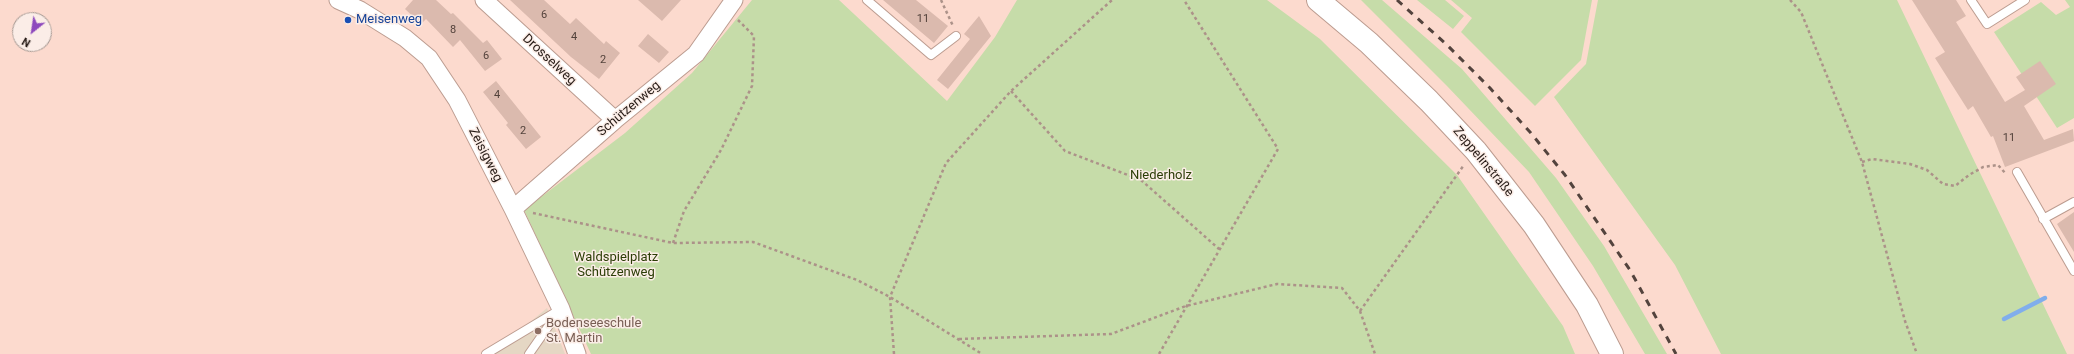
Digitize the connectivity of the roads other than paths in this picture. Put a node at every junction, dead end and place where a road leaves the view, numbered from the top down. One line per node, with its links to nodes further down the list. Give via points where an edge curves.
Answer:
1 (338, 0): 7 (street, Zeisigweg)
2 (484, 0): 10 (street, Drosselweg)
3 (867, 0): 9 (lane, via 931,55)
4 (1318, 0): 20 (main road, Zeppelinstraße, via 1369,43 1476,152 1552,251 1587,304)
5 (1971, 0): 6 (lane, via 1987,24)
6 (2025, 0)
7 (364, 5): 13 (street, Zeisigweg, via 429,58 457,100)
8 (731, 5): 10 (street, Schützenweg, via 696,54)
9 (956, 36)
10 (615, 120): 13 (street, Schützenweg)
11 (2017, 172): 14 (lane)
12 (2074, 202): 14 (lane)
13 (513, 209): 16 (street, Zeisigweg)
14 (2043, 219): 15 (lane)
15 (2074, 271)
16 (561, 309): 17 (lane); 18 (lane); 19 (street, Zeisigweg)
17 (486, 354)
18 (529, 354)
19 (577, 354)
20 (1612, 354)

